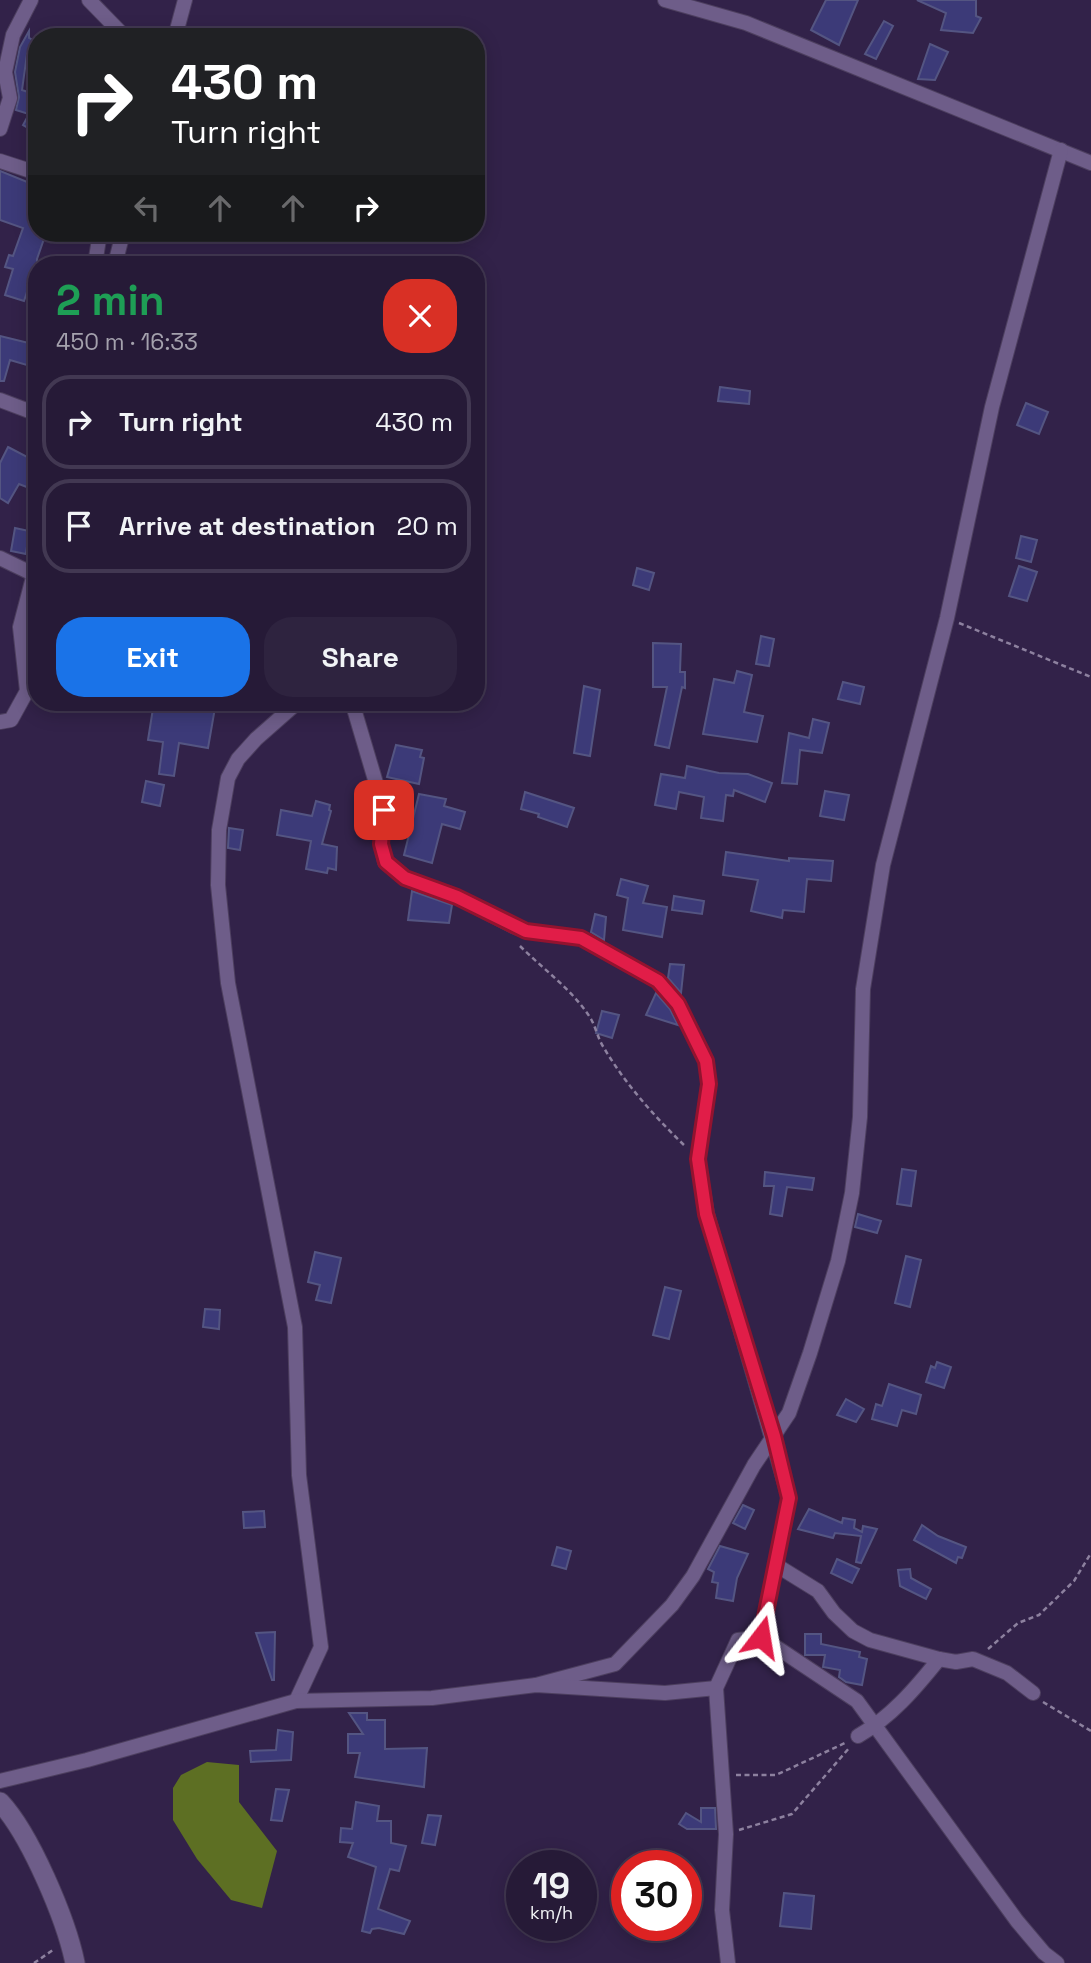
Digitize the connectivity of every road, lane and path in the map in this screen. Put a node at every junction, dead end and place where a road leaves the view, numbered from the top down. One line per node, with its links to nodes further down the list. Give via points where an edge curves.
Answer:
1 (31, 0): 7 (street, via 13,35 5,72 10,98)
2 (89, 0): 5 (street)
3 (185, 0): 6 (street)
4 (665, 0): 8 (street, via 746,23)
5 (116, 28)
6 (177, 28)
7 (0, 129)
8 (1061, 150): 10 (street); 17 (street, via 992,407)
9 (0, 161): 11 (street)
10 (1091, 163)
11 (28, 170)
12 (0, 400): 13 (street)
13 (28, 411)
14 (0, 558): 15 (street)
15 (28, 566)
16 (28, 596): 21 (street, via 20,627 27,691 11,720)
17 (947, 618): 18 (path); 24 (street, via 883,865 863,989 859,1130 852,1193 838,1261 789,1413)
18 (1091, 677)
19 (288, 711): 33 (street, via 256,738 228,778 219,830 218,885 228,983 295,1327 299,1475 321,1647)
20 (355, 711): 22 (street, via 384,810 381,844 386,862 405,878 457,897)
21 (0, 722)
22 (505, 922): 23 (path, via 521,947 555,976 591,1019 602,1046 649,1111); 23 (street, via 526,931 581,938 670,991 706,1061 709,1084)
23 (698, 1159): 24 (street, via 706,1214)
24 (774, 1436): 26 (street, via 789,1498); 30 (street, via 693,1576 651,1630 615,1664)
25 (1091, 1553): 28 (path, via 1074,1581 1039,1615 1018,1622 1007,1636)
26 (776, 1565): 27 (street); 29 (street, via 818,1591 853,1631)
27 (761, 1637): 31 (street, via 738,1640); 34 (street, via 857,1701)
28 (973, 1659): 29 (street); 32 (street, via 1007,1674)
29 (939, 1660): 34 (street)
30 (536, 1685): 31 (street, via 665,1693); 33 (street, via 432,1698)
31 (716, 1688): 37 (street)
32 (1033, 1693): 35 (path, via 1046,1706)
33 (296, 1700): 38 (street)
34 (877, 1725): 36 (street); 45 (street, via 994,1891)
35 (1091, 1731)
36 (858, 1736): 37 (path, via 776,1775); 40 (path, via 792,1814)
37 (722, 1775): 40 (street)
38 (0, 1781)
39 (0, 1802): 41 (street, via 17,1820)
40 (726, 1834): 44 (street, via 722,1910)
41 (69, 1938): 42 (path); 43 (street)
42 (34, 1963)
43 (75, 1963)
44 (728, 1963)
45 (1057, 1963)

